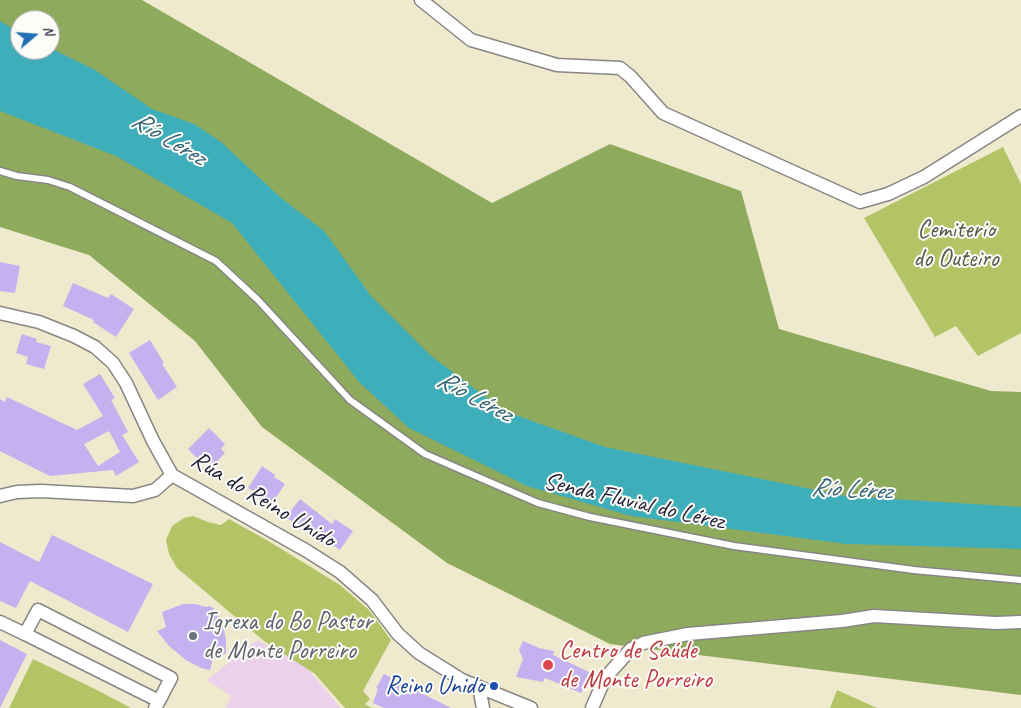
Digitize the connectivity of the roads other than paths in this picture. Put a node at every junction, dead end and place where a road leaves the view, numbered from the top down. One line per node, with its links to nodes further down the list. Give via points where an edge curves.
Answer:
1 (422, 0): 2 (street, via 471,40 557,65 620,68 664,113 860,202 888,194 924,177)
2 (1021, 116)
3 (0, 171): 7 (lane, Senda Fluvial do Lérez, via 70,187 216,261 258,300 350,400 425,454 538,503 590,517 734,546)
4 (0, 313): 5 (street, Rúa do Reino Unido, via 39,322 74,336 95,347 113,363)
5 (172, 475): 6 (street, via 155,490 132,496 42,491); 11 (street, Rúa do Reino Unido, via 340,572 372,600 398,634 418,653)
6 (0, 496)
7 (1021, 580)
8 (0, 622): 10 (street)
9 (1021, 622): 15 (street, via 874,616 688,634 642,643 631,649 605,678)
10 (25, 634): 12 (street); 12 (street, via 38,610 171,678)
11 (479, 687): 13 (street); 14 (street, Rúa do Reino Unido)
12 (157, 705)
13 (483, 708)
14 (531, 708)
15 (592, 708)

